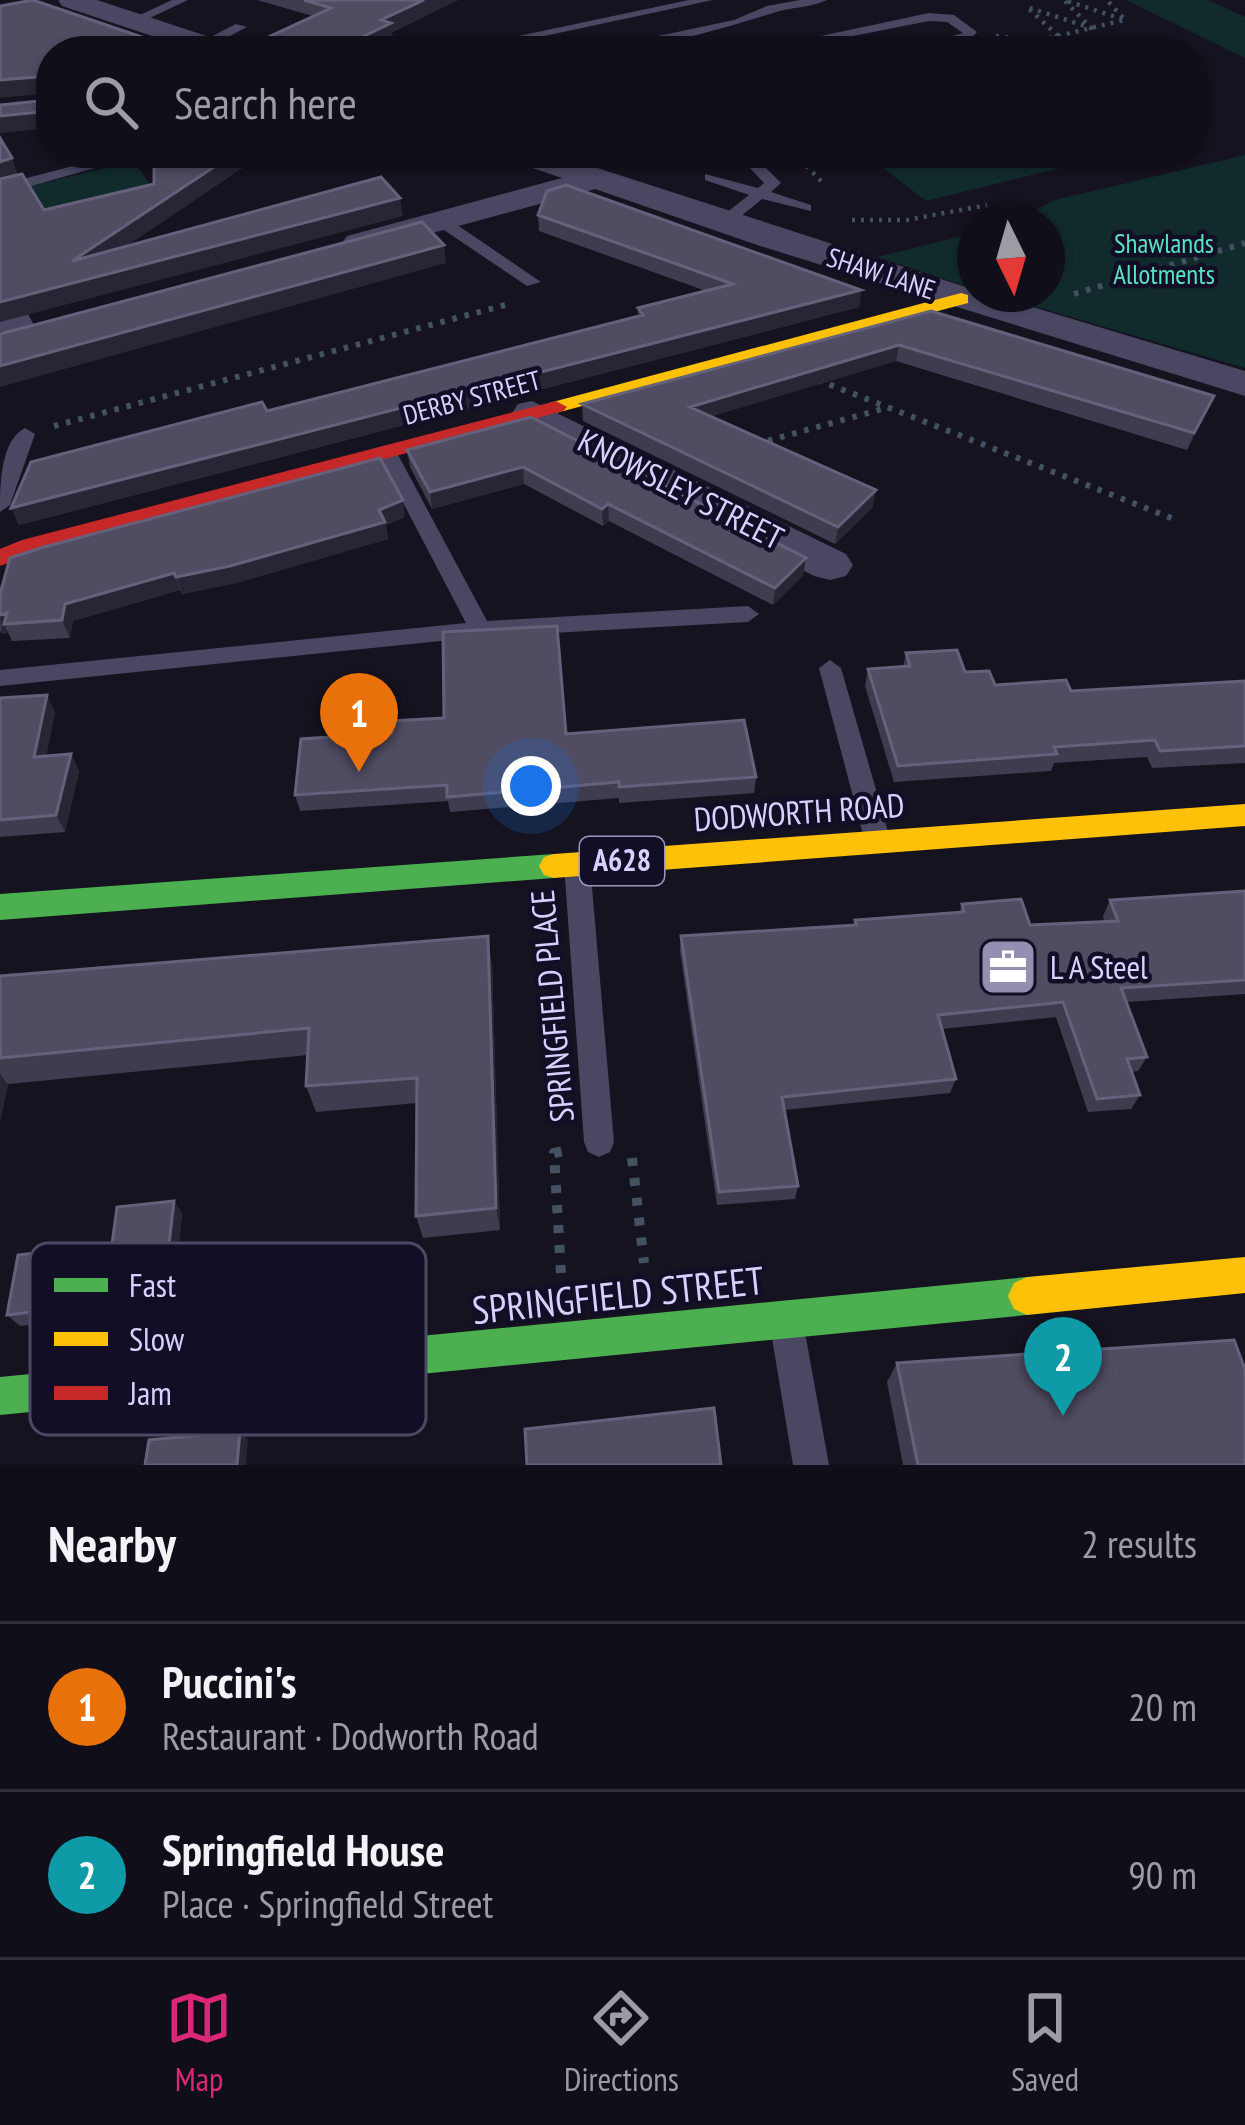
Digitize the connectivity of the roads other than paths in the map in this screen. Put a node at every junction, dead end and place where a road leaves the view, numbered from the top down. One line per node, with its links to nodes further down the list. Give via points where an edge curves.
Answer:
1 (71, 0): 5 (street)
2 (182, 0): 5 (lane)
3 (707, 0): 9 (lane)
4 (820, 0): 10 (lane)
5 (133, 21): 7 (street)
6 (241, 27): 8 (lane)
7 (178, 36)
8 (229, 36)
9 (529, 36)
10 (678, 36)
11 (831, 36): 12 (lane, via 929,16 950,18)
12 (968, 36)
13 (83, 168): 18 (lane)
14 (564, 168): 17 (street, SHAW LANE)
15 (758, 168): 19 (lane, via 773,183)
16 (710, 177): 19 (lane)
17 (596, 179): 21 (street); 22 (street, SHAW LANE)
18 (0, 190)
19 (762, 195): 20 (lane); 22 (lane)
20 (805, 208)
21 (441, 221): 23 (street); 24 (lane)
22 (723, 223): 26 (street, SHAW LANE)
23 (330, 251)
24 (531, 290)
25 (0, 295): 30 (street)
26 (957, 298)
27 (957, 300): 32 (main road, DERBY STREET)
28 (1003, 312): 31 (street, SHAW LANE)
29 (64, 322): 30 (street)
30 (10, 336)
31 (1245, 384)
32 (532, 413): 34 (main road, DERBY STREET); 37 (street, KNOWSLEY STREET)
33 (26, 434): 35 (lane)
34 (386, 451): 36 (main road, DERBY STREET); 39 (lane)
35 (0, 505)
36 (0, 558)
37 (830, 565)
38 (748, 614): 39 (lane)
39 (480, 629): 41 (lane)
40 (830, 668): 43 (lane)
41 (0, 678)
42 (1245, 815): 43 (main road, DODWORTH ROAD / A628)
43 (878, 842): 44 (main road, DODWORTH ROAD / A628)
44 (577, 864): 45 (main road, DODWORTH ROAD / A628); 46 (lane, SPRINGFIELD PLACE)
45 (0, 907)
46 (599, 1142)
47 (1245, 1275): 48 (main road, SPRINGFIELD STREET)
48 (786, 1318): 49 (main road, SPRINGFIELD STREET); 52 (lane)
49 (426, 1353)
50 (30, 1393): 51 (main road, SPRINGFIELD STREET)
51 (0, 1396)
52 (811, 1465)

